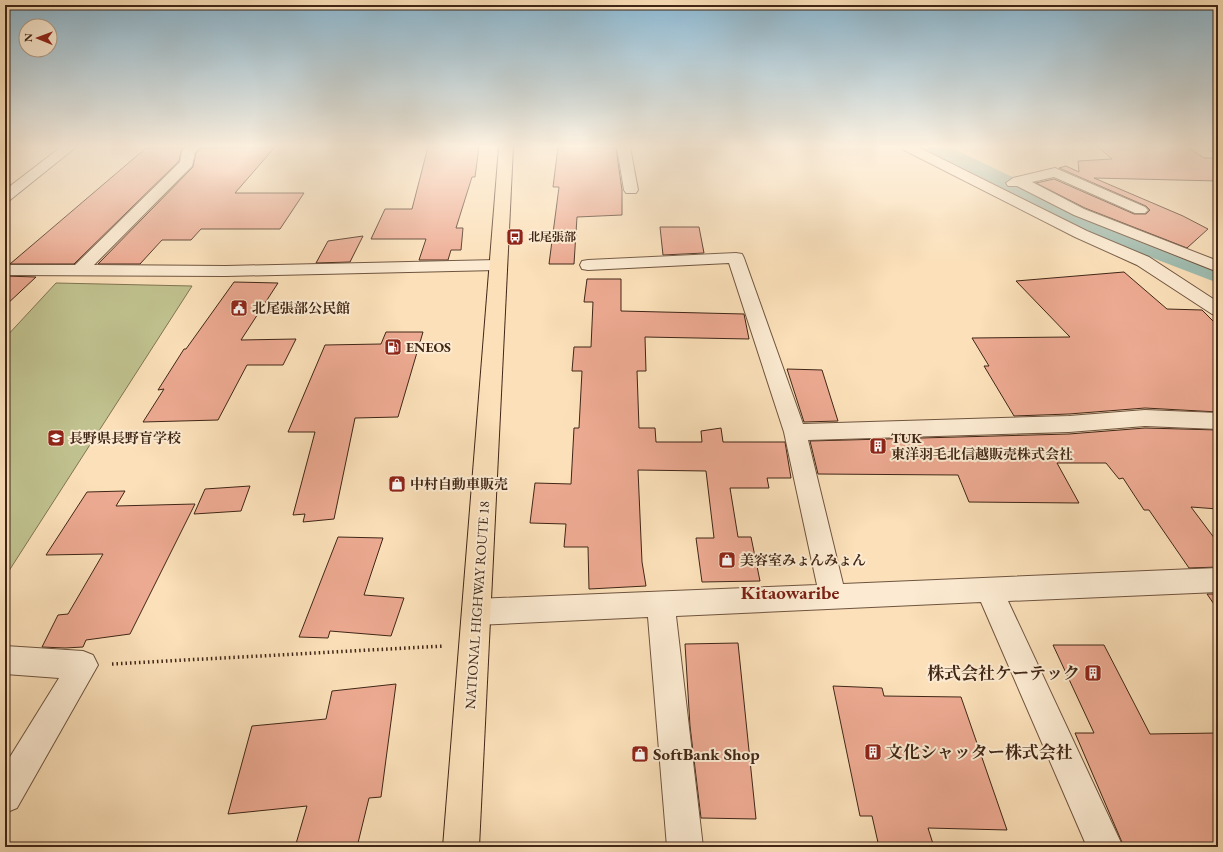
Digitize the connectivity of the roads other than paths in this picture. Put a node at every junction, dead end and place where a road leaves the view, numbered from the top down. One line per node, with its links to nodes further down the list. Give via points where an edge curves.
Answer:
1 (18, 187): 10 (street)
2 (163, 187): 16 (street)
3 (503, 187): 12 (highway, NATIONAL HIGHWAY ROUTE 18)
4 (630, 187): 9 (street)
5 (999, 187): 8 (street)
6 (1027, 187): 14 (street, via 1079,212)
7 (1088, 187): 11 (street)
8 (994, 188): 17 (street, via 1080,234 1143,261)
9 (631, 190)
10 (5, 197)
11 (1140, 210)
12 (497, 265): 16 (street, via 226,271); 24 (highway, NATIONAL HIGHWAY ROUTE 18)
13 (588, 265): 19 (street, via 736,258)
14 (1218, 267)
15 (5, 270): 16 (street)
16 (80, 270)
17 (1218, 310)
18 (1218, 421): 19 (street, via 1145,418 1069,424)
19 (796, 432): 22 (street)
20 (1218, 580): 21 (street)
21 (989, 590): 22 (street); 29 (street)
22 (833, 597): 23 (street)
23 (661, 605): 24 (street); 28 (street)
24 (476, 612): 27 (highway, NATIONAL HIGHWAY ROUTE 18)
25 (5, 660): 26 (street, via 83,665)
26 (5, 796)
27 (461, 847)
28 (685, 847)
29 (1105, 847)

